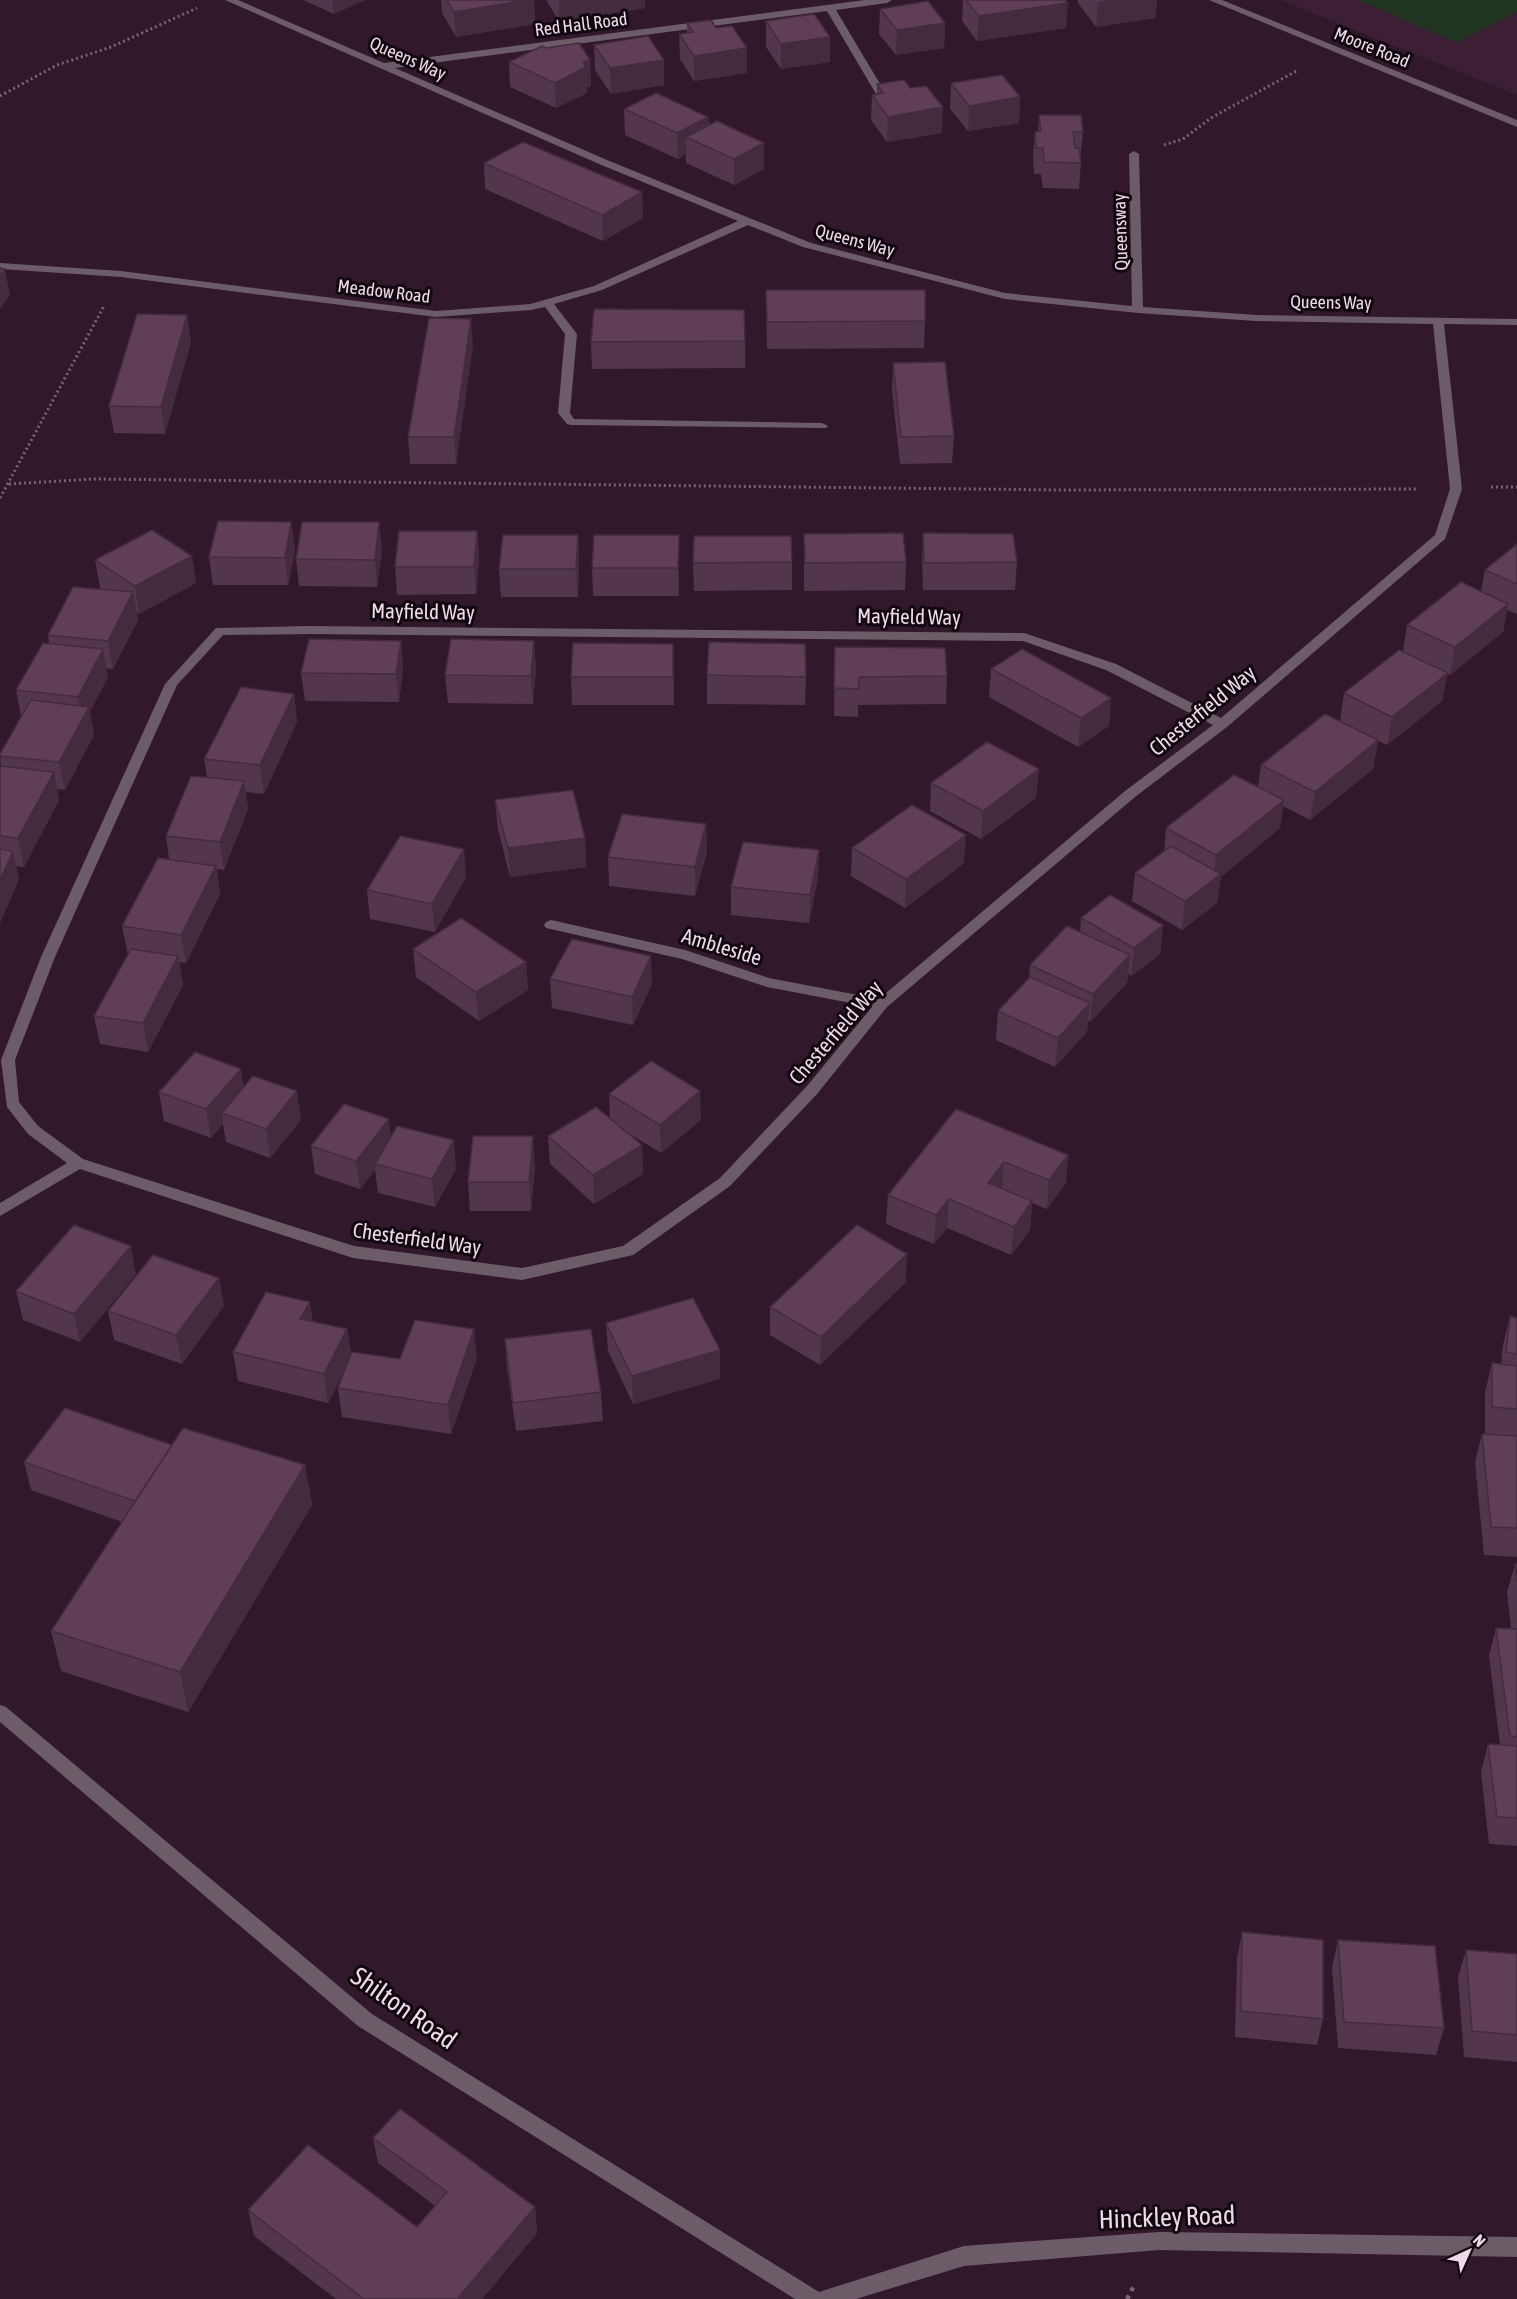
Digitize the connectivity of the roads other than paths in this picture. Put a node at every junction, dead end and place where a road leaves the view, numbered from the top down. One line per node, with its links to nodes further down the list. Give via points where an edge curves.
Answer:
1 (230, 0): 5 (street, Queens Way)
2 (887, 0): 4 (street, Red Hall Road)
3 (1214, 0): 7 (street, Moore Road)
4 (831, 9): 5 (street, Red Hall Road); 6 (street)
5 (386, 66): 9 (street, Queens Way, via 603,162)
6 (884, 99)
7 (1517, 124)
8 (1134, 154): 12 (street, Queensway)
9 (749, 220): 11 (street, Meadow Road, via 598,288); 12 (street, Queens Way, via 807,244 1005,296)
10 (0, 266): 11 (street, Meadow Road, via 121,274 436,314 531,308)
11 (548, 303): 15 (street, via 571,334 564,413 572,422)
12 (1138, 310): 13 (street, Queens Way, via 1256,318)
13 (1438, 321): 14 (street, Queens Way); 16 (street, Chesterfield Way, via 1456,489 1440,536)
14 (1517, 322)
15 (822, 426)
16 (1222, 724): 18 (street, Chesterfield Way, via 1130,794); 19 (street, Mayfield Way, via 1111,667 1024,637 219,631 171,684 48,957 8,1060 12,1103 33,1130)
17 (551, 925): 18 (street, Ambleside, via 684,955 767,982)
18 (882, 1004): 19 (street, Chesterfield Way, via 812,1090 725,1182 628,1251 522,1274 353,1252)
19 (78, 1163): 20 (street)
20 (0, 1210)
21 (0, 1712): 23 (street, Shilton Road, via 365,2019)
22 (1517, 2247): 24 (street, Hinckley Road, via 1159,2241 964,2256)
23 (813, 2299)
24 (825, 2299)

